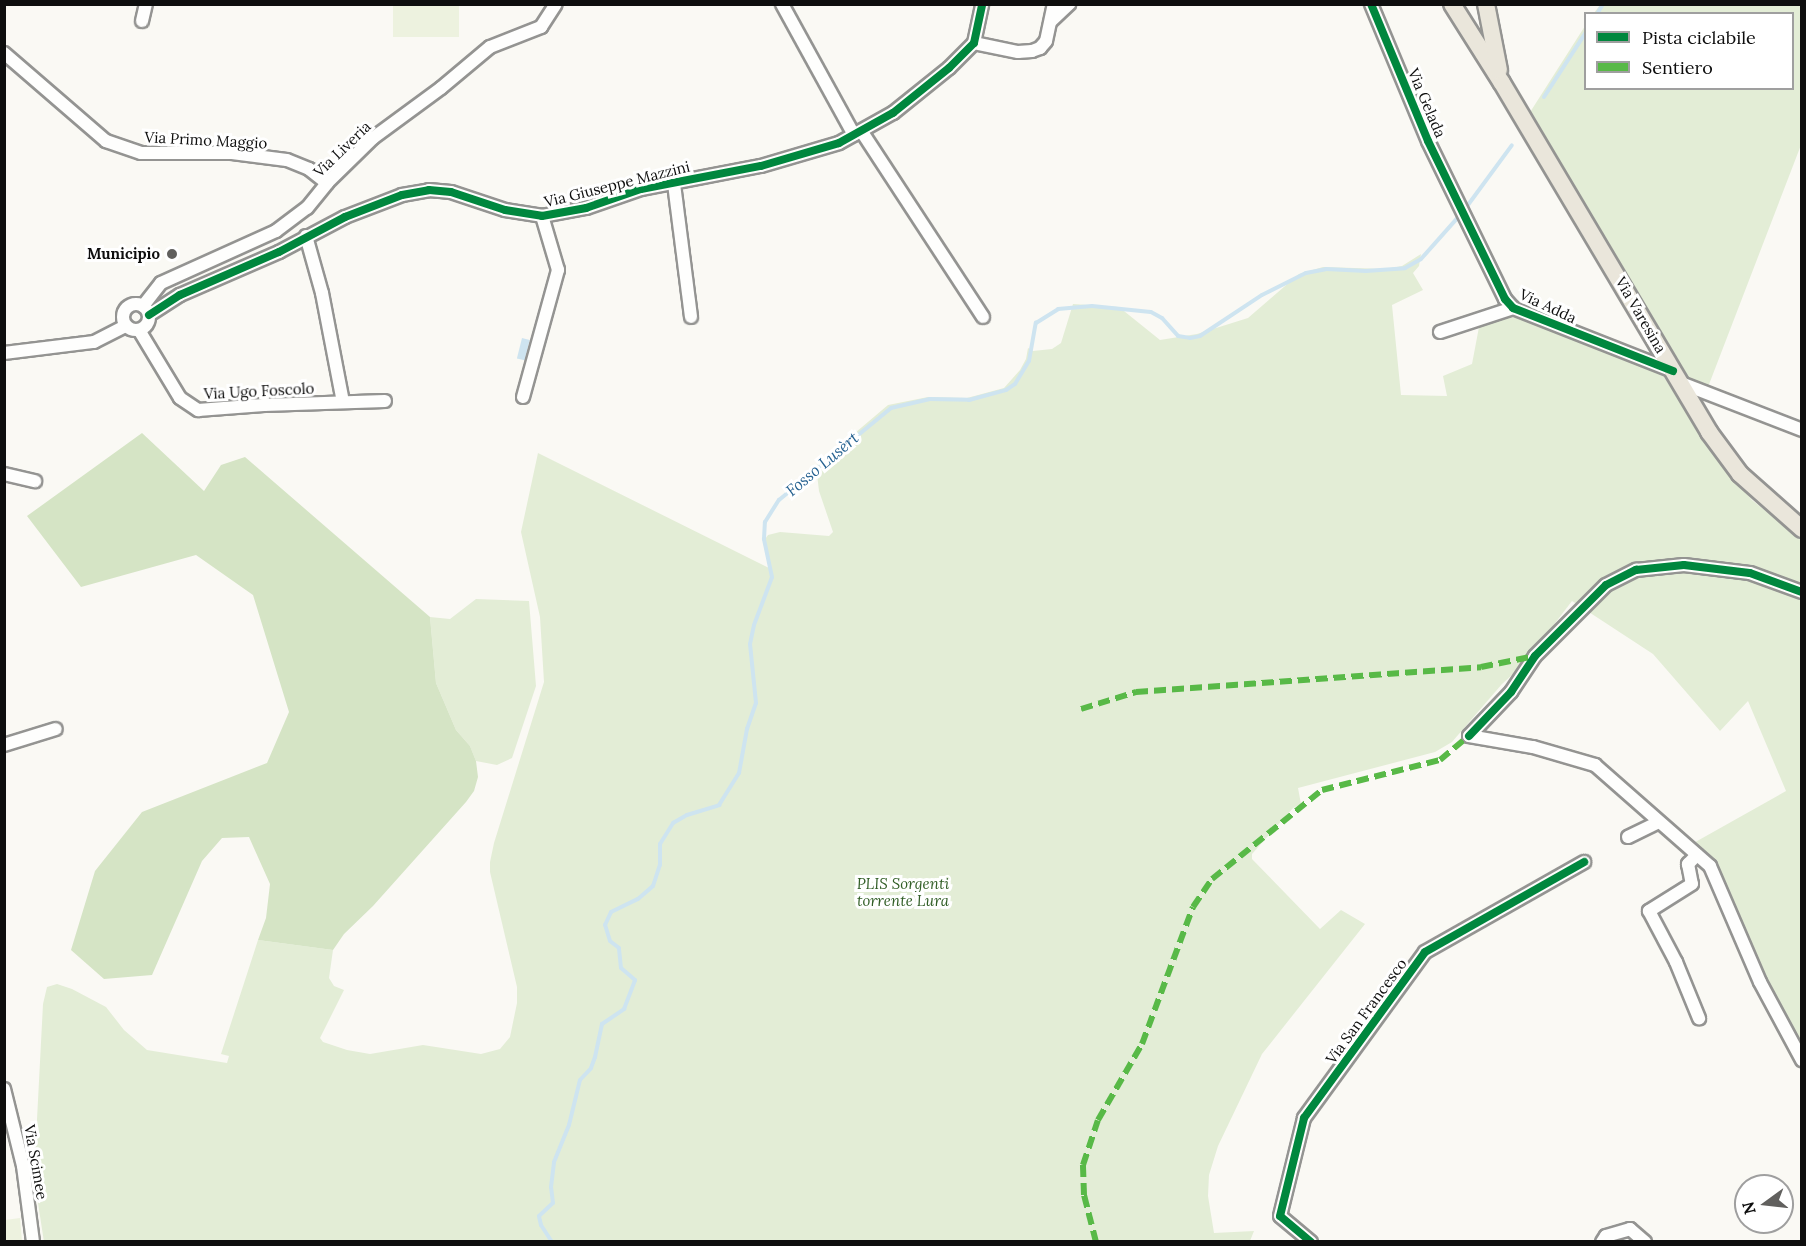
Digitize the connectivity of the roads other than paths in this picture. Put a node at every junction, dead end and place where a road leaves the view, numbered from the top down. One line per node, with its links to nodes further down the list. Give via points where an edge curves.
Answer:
1 (146, 4): 10 (street)
2 (556, 4): 16 (street, Via Liveria, via 541,27 490,47 373,138)
3 (782, 4): 15 (street)
4 (982, 4): 12 (street)
5 (1054, 4): 11 (street)
6 (1069, 4): 11 (street)
7 (1371, 4): 18 (street, Via Gelada)
8 (1452, 4): 14 (main road, Via Varesina)
9 (1486, 4): 14 (main road, Via Varesina)
10 (142, 21)
11 (1050, 21): 12 (street, via 1046,41 1032,51)
12 (974, 43): 15 (street, Via Giuseppe Mazzini, via 916,96)
13 (4, 53): 16 (street, Via Primo Maggio, via 106,141 141,153 232,153 287,160 309,169)
14 (1502, 83): 29 (main road, Via Varesina)
15 (858, 133): 17 (street, Via Giuseppe Mazzini, via 839,143 761,166); 24 (street)
16 (327, 183): 22 (street, Via Liveria, via 307,208 276,231 161,283)
17 (674, 184): 19 (street, Via Giuseppe Mazzini, via 640,189 579,210); 23 (street, Via Giuseppe Mazzini)
18 (1461, 210): 21 (street, Via Adda)
19 (542, 216): 20 (street, Via Giuseppe Mazzini, via 429,190 402,195); 30 (street, via 558,270)
20 (306, 236): 22 (street, Via Giuseppe Mazzini, via 279,252); 32 (street, via 322,293)
21 (1513, 308): 27 (street, Via Adda); 29 (street, Via Adda)
22 (146, 310): 25 (street, via 134,304 125,309 122,319); 26 (street, via 146,326)
23 (692, 317)
24 (983, 317)
25 (126, 326): 26 (street); 28 (street, via 94,342)
26 (139, 330): 32 (street, Via Ugo Foscolo, via 180,398 198,410)
27 (1440, 332)
28 (4, 353)
29 (1677, 377): 33 (street, Via Adda); 36 (main road, Via Varesina, via 1709,432 1740,474)
30 (523, 397)
31 (385, 401): 32 (street, Via Ugo Foscolo)
32 (343, 402)
33 (1802, 430)
34 (4, 474): 35 (street)
35 (35, 481)
36 (1802, 529)
37 (1802, 592): 40 (street, via 1750,573 1684,565 1636,570 1606,585 1535,656 1511,692 1470,736 1533,747 1595,765)
38 (56, 729): 39 (street)
39 (4, 745)
40 (1659, 822): 41 (street); 42 (street)
41 (1628, 837)
42 (1697, 855): 44 (street, via 1688,864 1692,884 1649,911); 45 (street, via 1710,866 1760,982)
43 (1584, 862): 48 (street, Via San Francesco, via 1425,952 1304,1118 1280,1216)
44 (1699, 1018)
45 (1802, 1060)
46 (4, 1089): 47 (street, Via Scimee, via 23,1166)
47 (33, 1242)
48 (1311, 1242)
49 (1602, 1242): 50 (street, via 1606,1236 1630,1229)
50 (1645, 1242)

